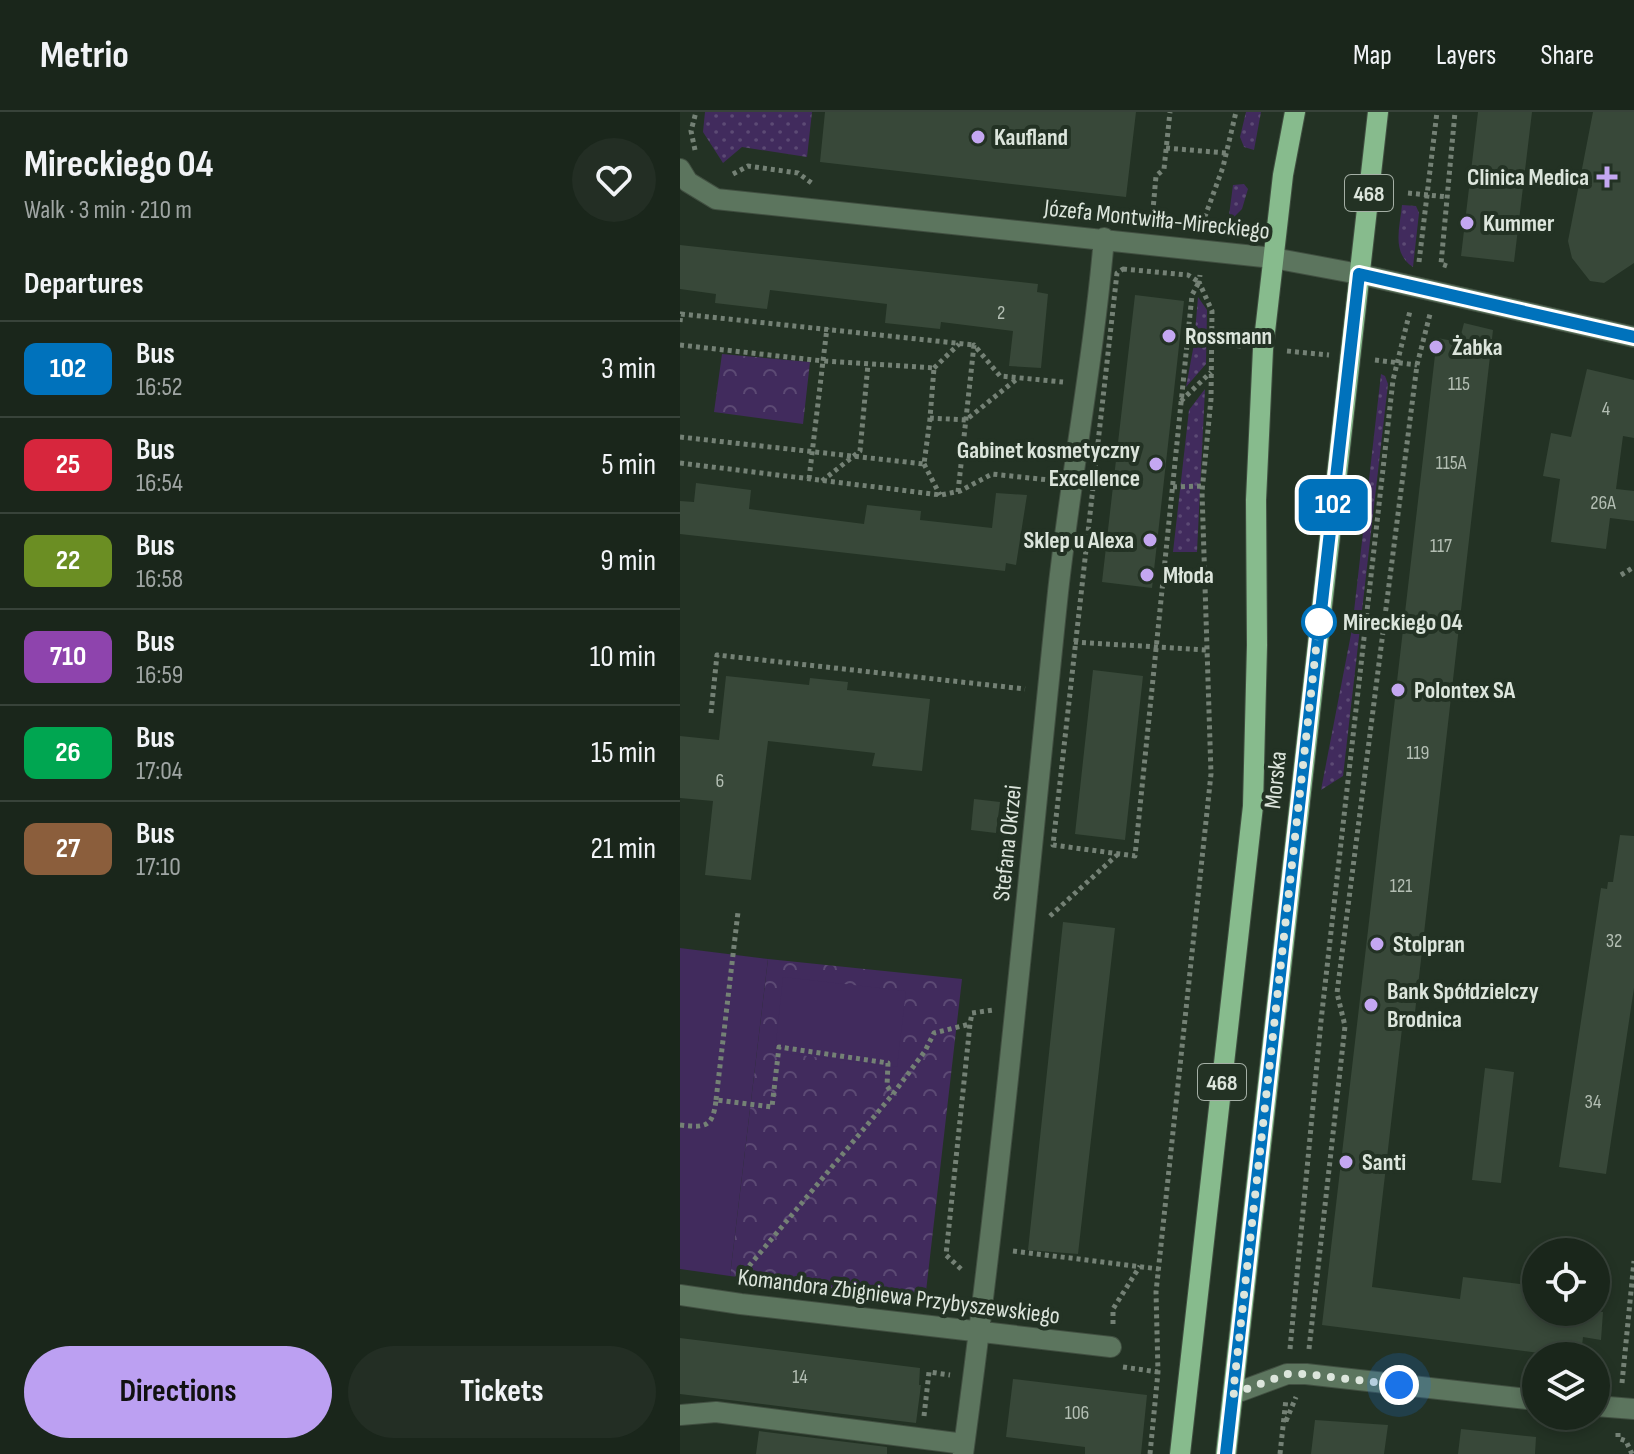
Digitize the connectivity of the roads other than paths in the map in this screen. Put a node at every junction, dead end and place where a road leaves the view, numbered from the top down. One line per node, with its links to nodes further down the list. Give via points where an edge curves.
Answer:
1 (1295, 112): 5 (main road, Morska / 468)
2 (1378, 112): 6 (main road, Morska / 468)
3 (680, 169): 4 (street, Józefa Montwiłła-Mireckiego, via 688,182 716,199)
4 (1104, 238): 5 (street, Józefa Montwiłła-Mireckiego); 9 (street, Stefana Okrzei, via 1053,641)
5 (1273, 258): 6 (street, Józefa Montwiłła-Mireckiego); 15 (main road, Morska / 468, via 1256,500 1253,806)
6 (1359, 274): 7 (street, Józefa Montwiłła-Mireckiego); 11 (main road, Morska / 468)
7 (1634, 337)
8 (680, 1295): 9 (street, Komandora Zbigniewa Przybyszewskiego)
9 (979, 1331): 10 (street, Komandora Zbigniewa Przybyszewskiego); 14 (street, Stefana Okrzei)
10 (1111, 1347)
11 (1233, 1394): 12 (street, via 1297,1374); 16 (main road, Morska / 468)
12 (1522, 1398)
13 (680, 1415): 14 (street, via 716,1412 921,1438)
14 (964, 1449)
15 (1180, 1454)
16 (1226, 1454)

